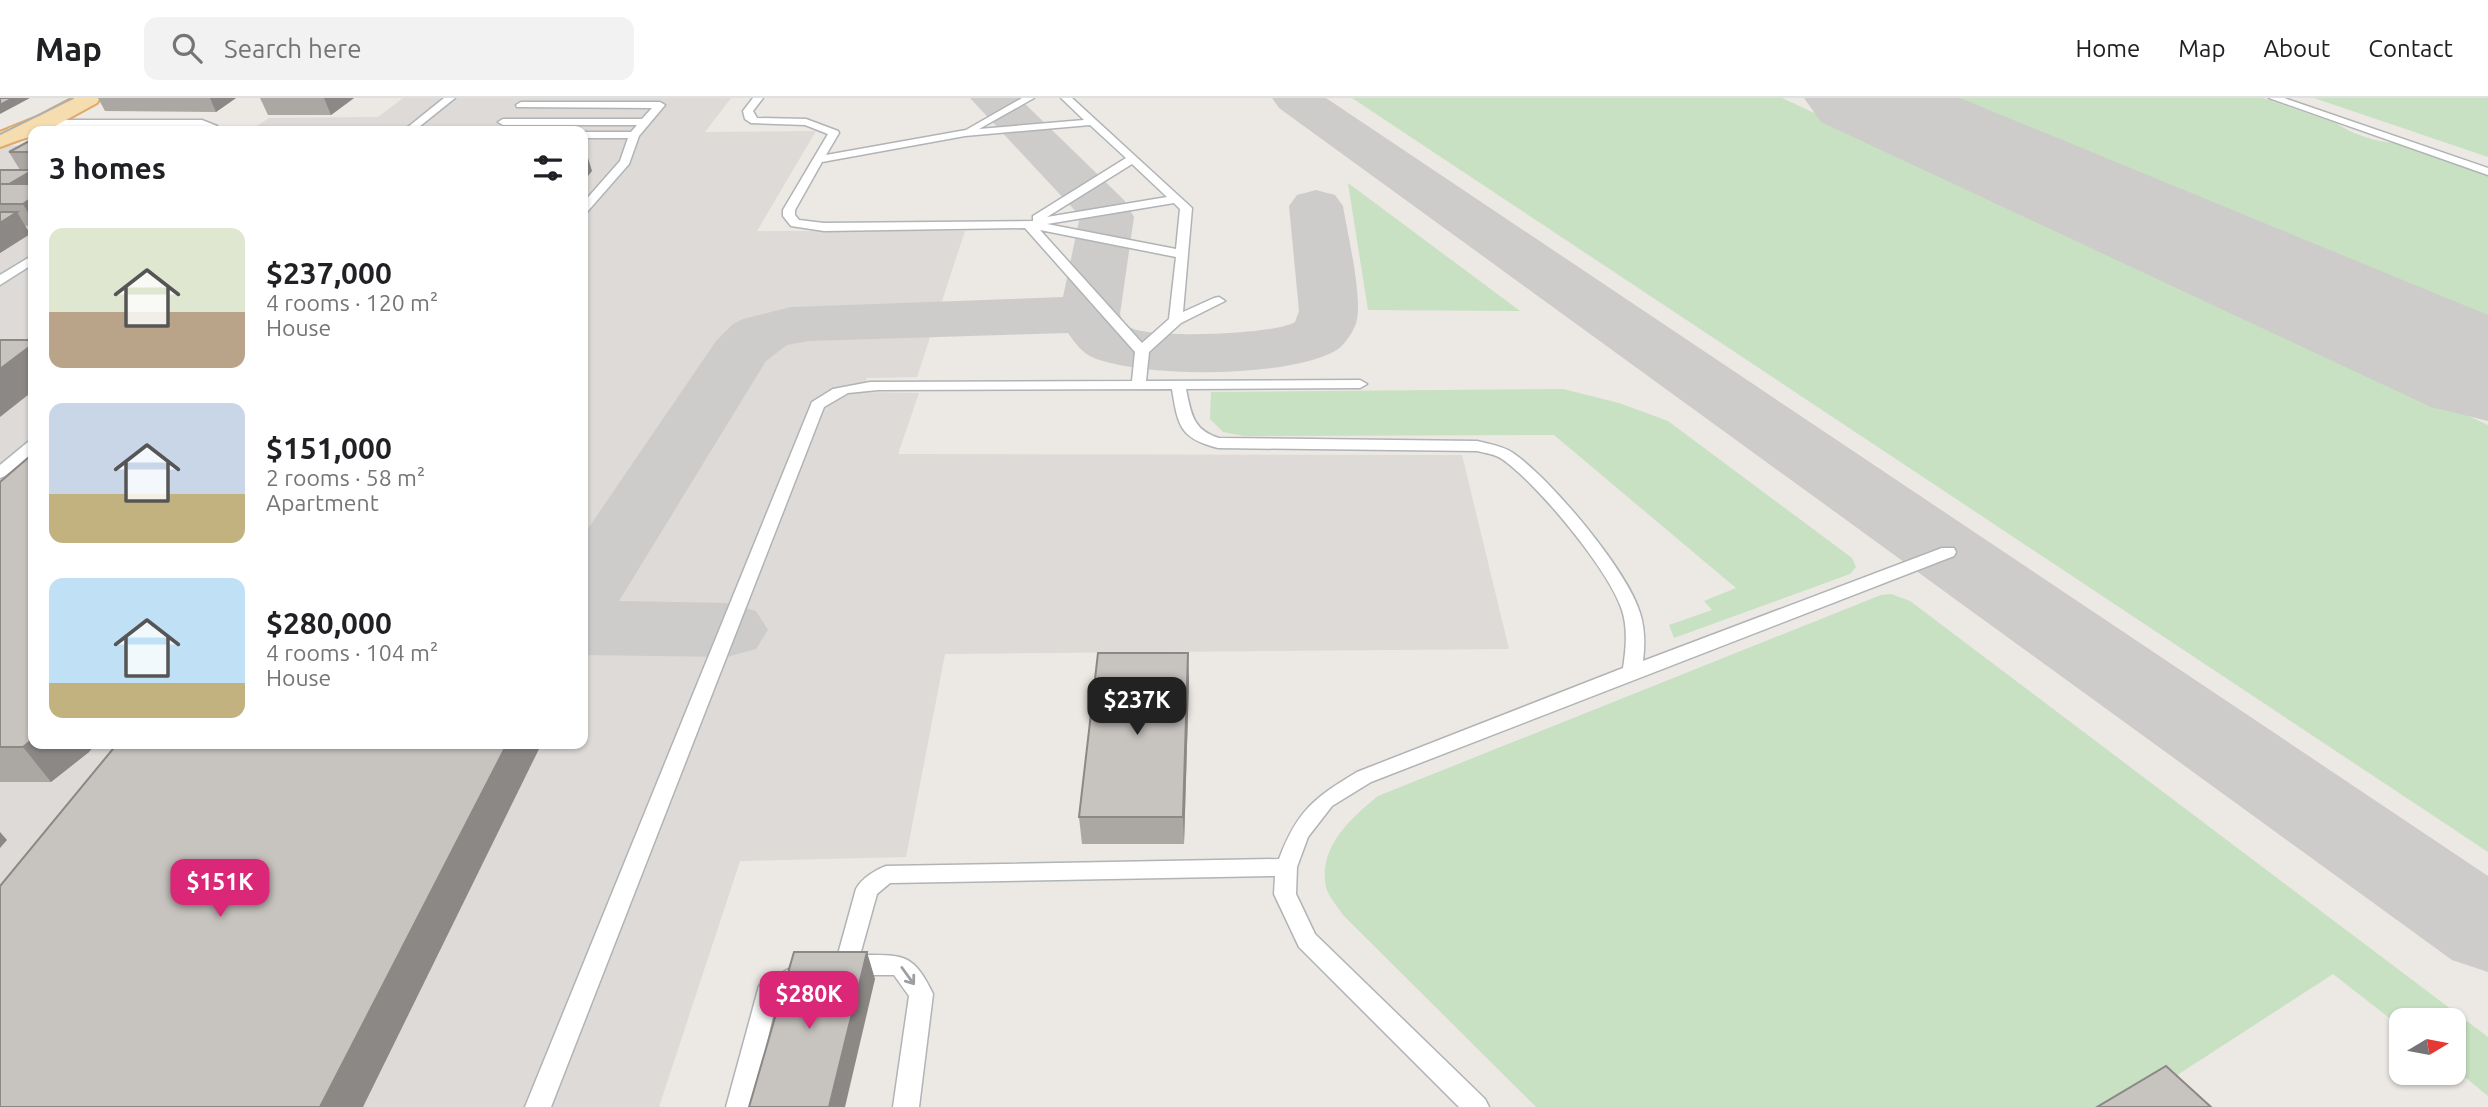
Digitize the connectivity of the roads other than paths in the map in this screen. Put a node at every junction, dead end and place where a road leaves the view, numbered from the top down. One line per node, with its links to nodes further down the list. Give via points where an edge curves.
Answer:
1 (51, 98): 17 (main road)
2 (89, 98): 13 (main road)
3 (450, 98): 14 (lane)
4 (758, 98): 21 (lane, via 748,111 755,121 806,122 834,133)
5 (1029, 98): 16 (lane)
6 (1066, 98): 12 (lane)
7 (2274, 98): 22 (lane)
8 (525, 102): 9 (lane); 10 (lane)
9 (663, 102): 11 (lane)
10 (503, 122): 11 (lane); 15 (lane)
11 (645, 122): 19 (lane)
12 (1092, 122): 16 (lane); 20 (lane)
13 (30, 126)
14 (414, 126)
15 (499, 126)
16 (965, 133): 21 (lane)
17 (13, 134)
18 (588, 135): 19 (lane)
19 (634, 135): 24 (lane, via 625,162)
20 (1132, 159): 23 (lane); 25 (lane)
21 (818, 160): 25 (lane, via 789,210 795,223 824,227)
22 (2488, 172)
23 (1177, 199): 25 (lane); 26 (lane, via 1186,208)
24 (588, 204)
25 (1028, 224): 26 (lane); 31 (lane)
26 (1181, 254): 30 (lane)
27 (28, 262): 28 (lane)
28 (0, 281)
29 (1219, 301): 30 (lane)
30 (1176, 320): 31 (lane)
31 (1142, 351): 33 (lane)
32 (1360, 384): 34 (lane)
33 (1139, 385): 34 (lane); 42 (lane, via 854,387 832,393 817,405)
34 (1178, 385): 39 (lane, via 1185,423 1202,438 1218,443 1478,446 1506,453 1595,554 1628,601 1637,636)
35 (28, 450): 36 (lane)
36 (0, 476): 37 (lane)
37 (22, 478)
38 (1948, 552): 39 (lane)
39 (1632, 672): 40 (lane, via 1364,778 1325,801 1299,833)
40 (1286, 867): 41 (lane, via 886,875 867,889); 45 (lane, via 1285,894 1307,940)
41 (846, 965): 43 (lane, via 811,966 767,993); 44 (lane, one-way to 44, via 900,964 922,994)
42 (538, 1107)
43 (739, 1107)
44 (906, 1107)
45 (1476, 1107)

